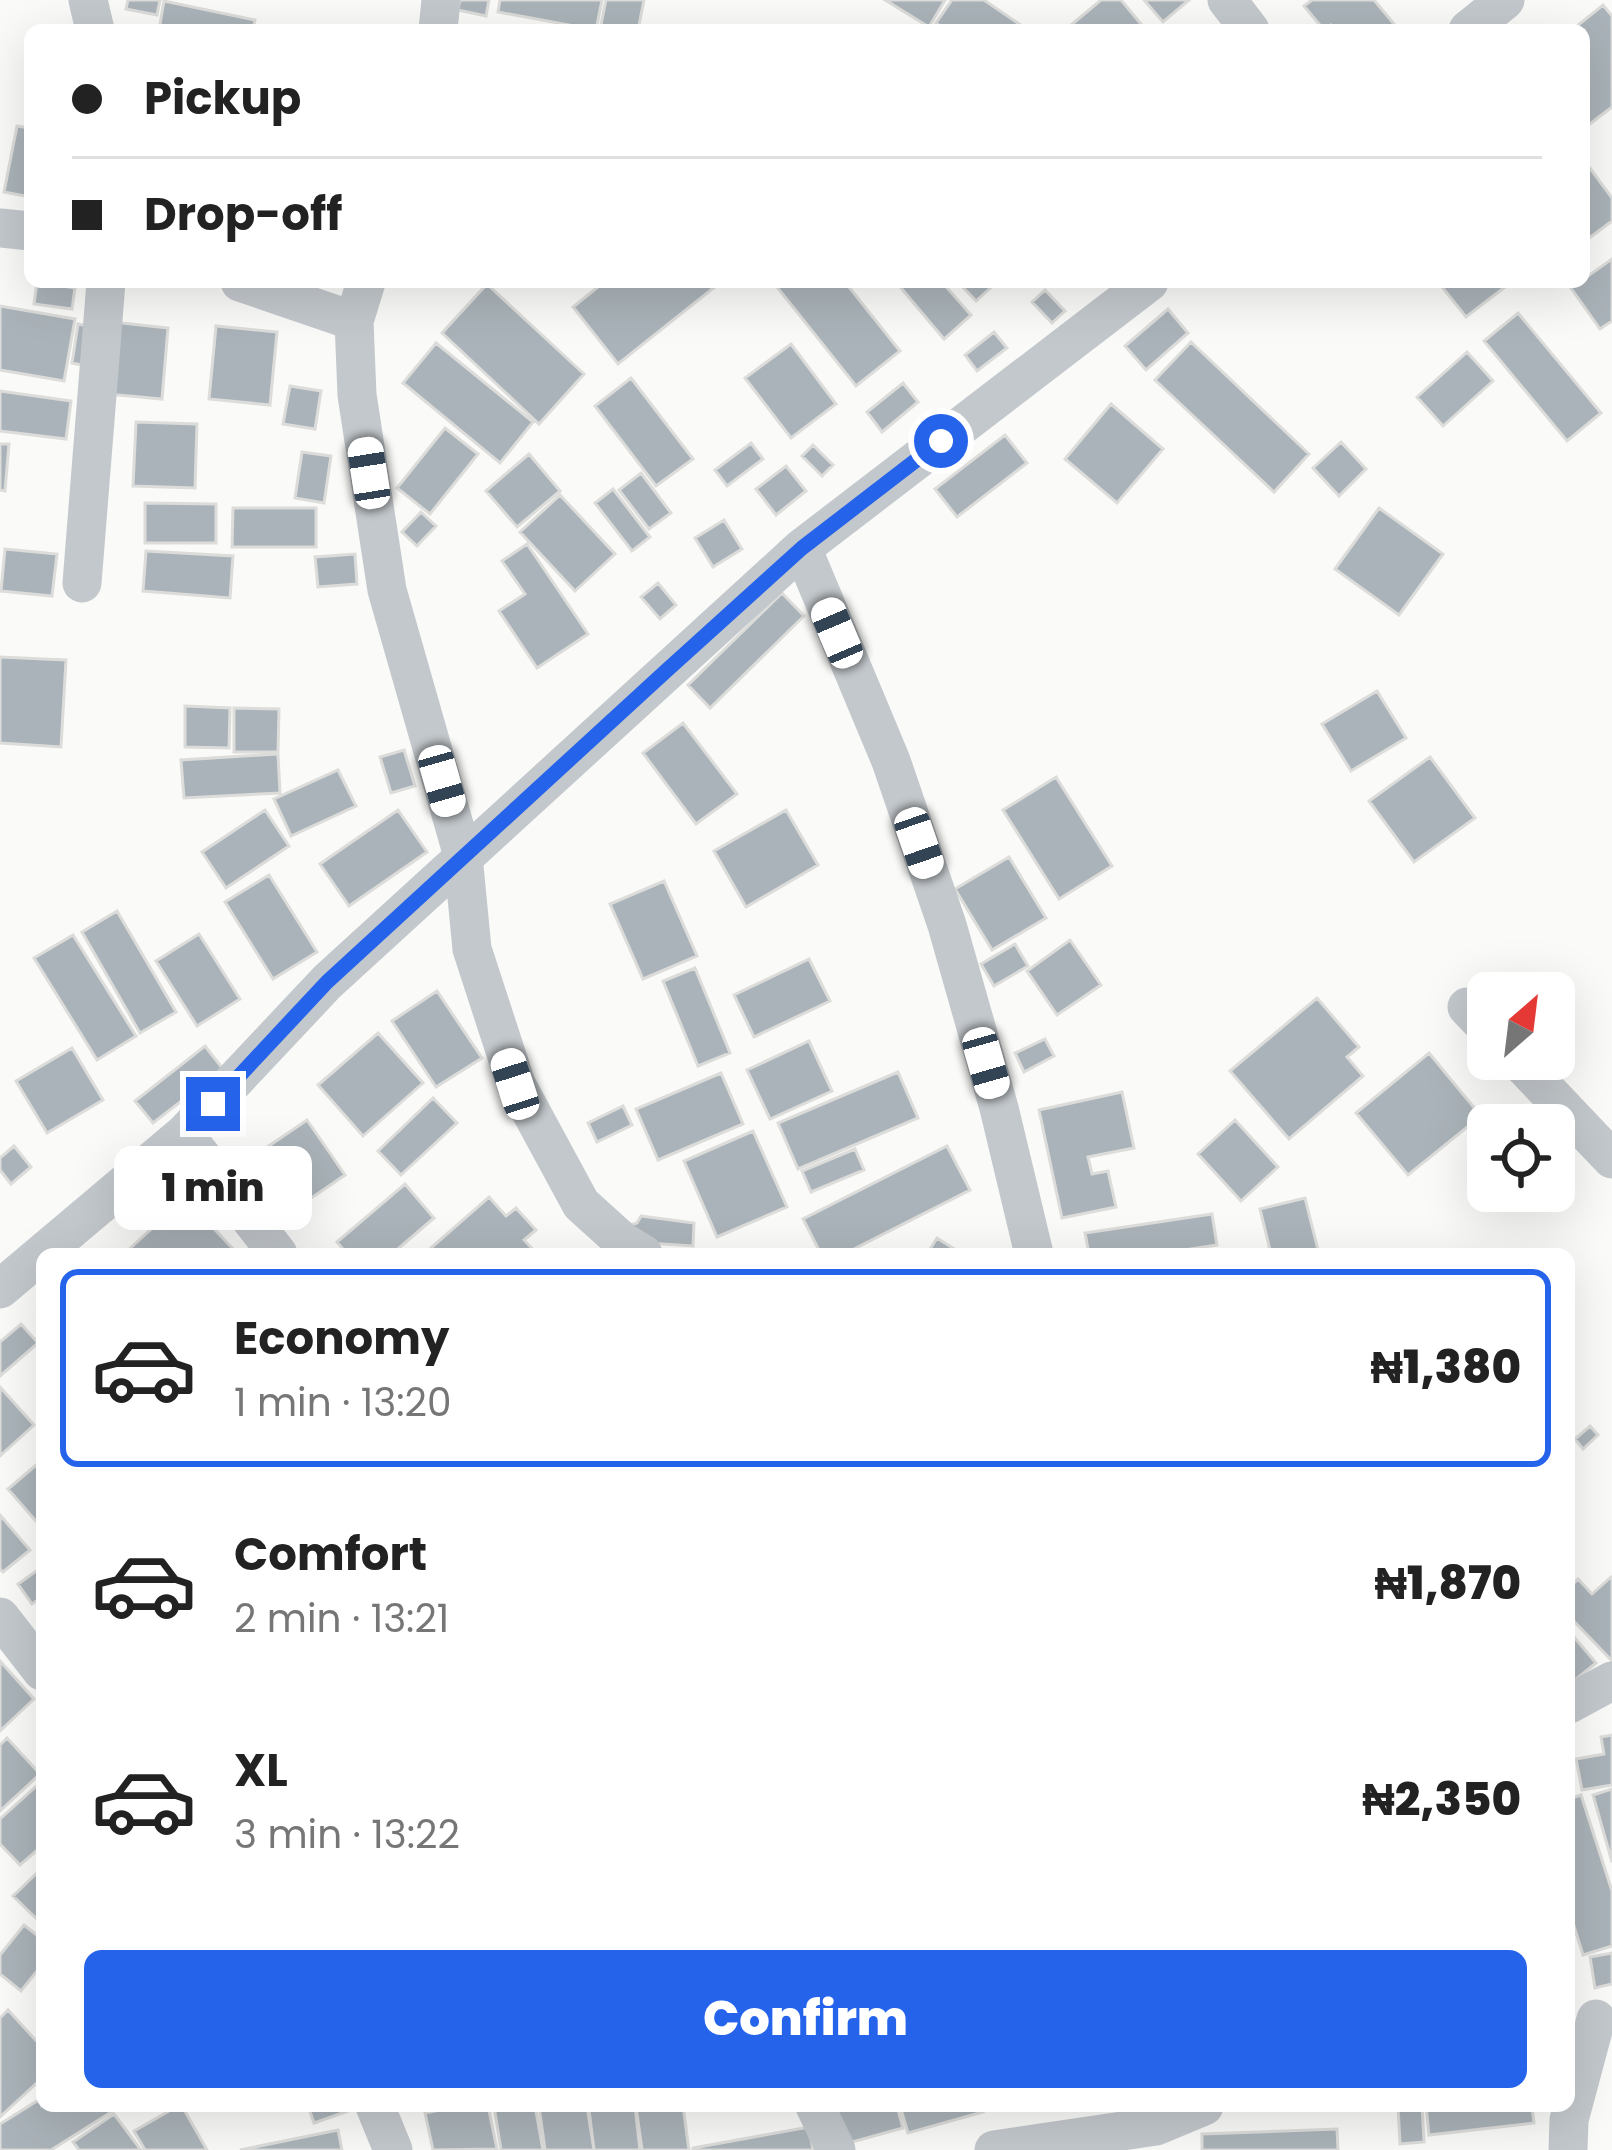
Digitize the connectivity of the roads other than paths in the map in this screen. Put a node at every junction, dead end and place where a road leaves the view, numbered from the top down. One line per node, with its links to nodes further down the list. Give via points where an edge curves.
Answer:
1 (1227, 0): 3 (street)
2 (1505, 0): 4 (street)
3 (1245, 24)
4 (1475, 24)
5 (106, 288): 11 (street)
6 (258, 288): 9 (street)
7 (363, 288): 9 (street)
8 (1141, 288): 10 (street)
9 (354, 321): 12 (street, via 357,395 387,590)
10 (802, 548): 12 (street); 19 (street, via 891,760 946,925)
11 (82, 583)
12 (463, 856): 14 (street, via 327,982); 18 (street, via 472,949 515,1084 581,1204)
13 (1537, 1080): 15 (street)
14 (184, 1134): 16 (street); 17 (street)
15 (1612, 1160)
16 (48, 1248)
17 (273, 1248)
18 (633, 1248)
19 (1033, 1248)
20 (36, 1258): 21 (street)
21 (0, 1288)
22 (0, 1618): 23 (street)
23 (36, 1663)
24 (1612, 1681): 25 (street)
25 (1575, 1701)
26 (1592, 2019): 27 (street)
27 (1575, 2094)
28 (377, 2112): 33 (street)
29 (818, 2112): 34 (street)
30 (1194, 2112): 32 (street)
31 (1571, 2112): 36 (street)
32 (1148, 2138): 35 (street)
33 (393, 2150)
34 (836, 2150)
35 (994, 2150)
36 (1568, 2150)

